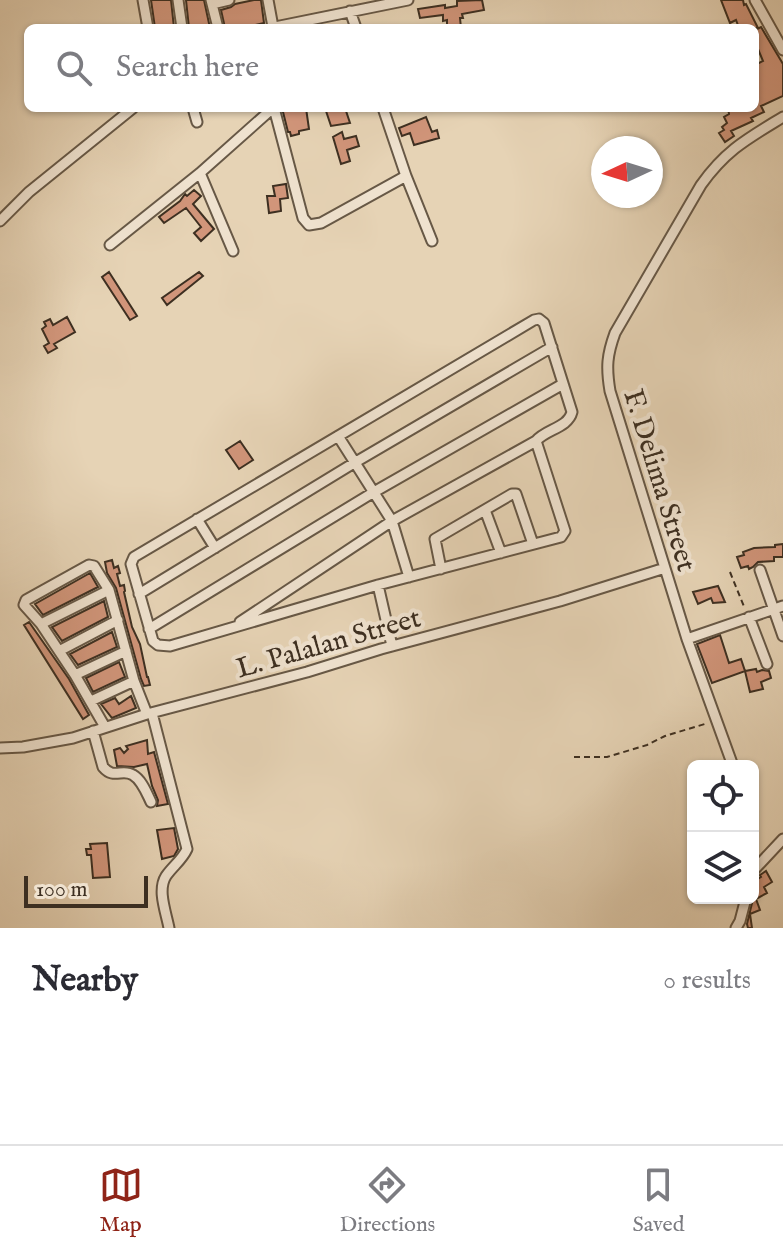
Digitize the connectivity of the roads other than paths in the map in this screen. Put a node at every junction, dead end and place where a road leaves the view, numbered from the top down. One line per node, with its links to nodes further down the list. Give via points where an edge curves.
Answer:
1 (143, 0): 9 (street)
2 (178, 0): 10 (street)
3 (229, 0): 7 (street)
4 (268, 0): 12 (street)
5 (406, 0): 8 (street)
6 (755, 0): 15 (street)
7 (212, 2): 11 (street)
8 (350, 11): 13 (street); 14 (street)
9 (147, 24)
10 (181, 24)
11 (217, 24)
12 (271, 24)
13 (286, 24)
14 (355, 24)
15 (783, 50)
16 (128, 112): 25 (street)
17 (194, 112): 22 (street)
18 (269, 112): 23 (street)
19 (275, 112): 24 (street, via 309,225)
20 (384, 112): 24 (street)
21 (783, 117): 41 (street, F. Delima Street, via 714,167 608,353 610,391)
22 (197, 122)
23 (200, 173): 27 (street); 28 (street)
24 (406, 176): 26 (street)
25 (0, 221)
26 (432, 241)
27 (110, 245)
28 (233, 251)
29 (552, 347): 30 (street); 31 (street, via 544,323 534,320); 33 (street)
30 (563, 384): 32 (street, via 570,418); 34 (street)
31 (338, 436): 33 (street); 36 (street)
32 (536, 441): 37 (street); 38 (street, via 565,531 561,537)
33 (354, 463): 34 (street); 39 (street)
34 (374, 492): 37 (street); 53 (street)
35 (485, 510): 38 (street, via 516,494); 40 (street); 42 (street, via 435,539)
36 (197, 519): 39 (street); 47 (street, via 134,557)
37 (392, 521): 44 (street); 52 (street)
38 (533, 544): 40 (street)
39 (215, 548): 47 (street)
40 (501, 553): 42 (street)
41 (665, 568): 55 (street, F. Delima Street); 56 (street, L. Palalan Street)
42 (441, 569): 44 (street)
43 (760, 570): 48 (street)
44 (409, 577): 45 (street)
45 (378, 585): 52 (street); 56 (street)
46 (109, 590): 50 (street); 51 (street); 51 (street, via 89,565 26,600 25,607)
47 (139, 594): 53 (street)
48 (778, 607): 49 (street); 54 (street)
49 (749, 617): 55 (street); 59 (street)
50 (118, 620): 57 (street); 58 (street)
51 (41, 624): 57 (street)
52 (230, 628): 53 (street, via 163,646 153,641)
53 (149, 629)
54 (783, 636)
55 (687, 639): 67 (street, F. Delima Street)
56 (392, 646): 63 (street, L. Palalan Street)
57 (59, 651): 60 (street)
58 (126, 651): 60 (street); 61 (street)
59 (767, 664)
60 (75, 675): 62 (street)
61 (134, 681): 62 (street); 63 (street)
62 (91, 701): 64 (street)
63 (150, 713): 64 (street, L. Palalan Street); 72 (street, via 187,849 163,885)
64 (105, 727): 65 (street, L. Palalan Street)
65 (93, 731): 66 (street, L. Palalan Street); 68 (street, via 106,772 135,775)
66 (0, 748)
67 (731, 760)
68 (151, 802)
69 (783, 839): 70 (street)
70 (759, 865)
71 (744, 904): 73 (street)
72 (169, 928)
73 (736, 928)

